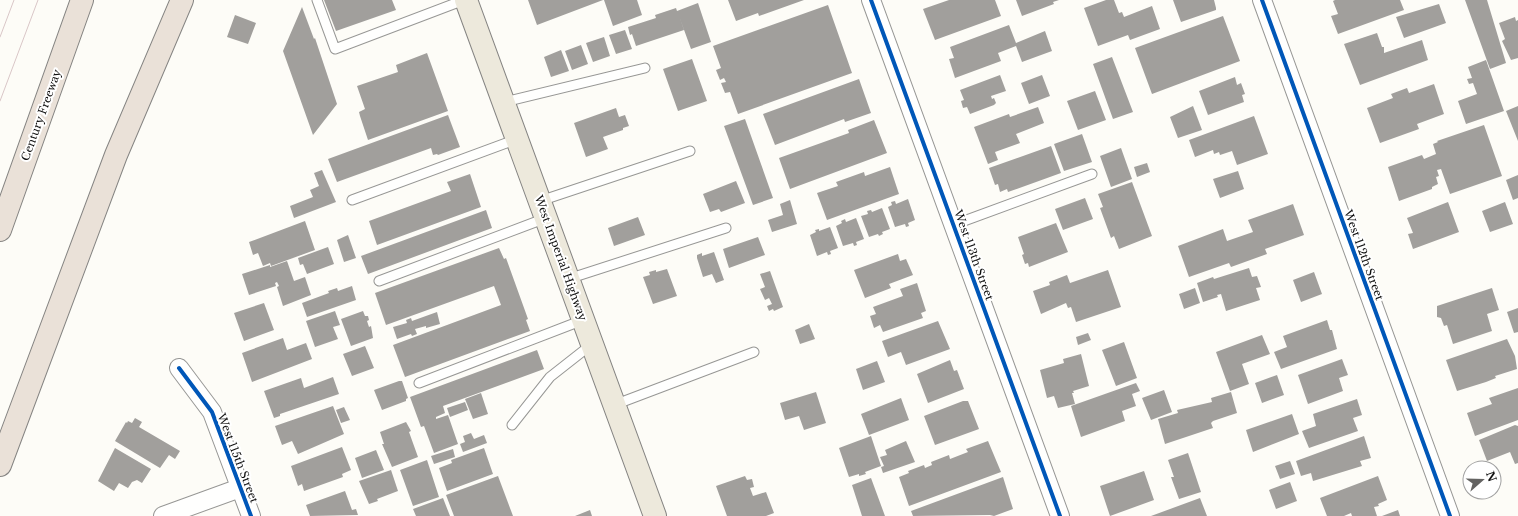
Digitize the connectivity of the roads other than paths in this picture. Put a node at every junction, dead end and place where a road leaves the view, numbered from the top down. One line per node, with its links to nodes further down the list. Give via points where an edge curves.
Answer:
1 (82, 0): 18 (highway, Century Freeway)
2 (167, 0): 12 (highway)
3 (182, 0): 12 (highway)
4 (317, 0): 5 (lane, via 335,49)
5 (465, 0): 9 (main road, West Imperial Highway)
6 (870, 0): 16 (street, West 113th Street)
7 (1262, 0): 34 (street, West 112th Street)
8 (644, 68): 9 (lane)
9 (504, 102): 10 (main road, West Imperial Highway)
10 (517, 139): 14 (lane); 15 (main road, West Imperial Highway)
11 (690, 151): 15 (lane)
12 (116, 155): 28 (highway)
13 (1092, 174): 16 (lane)
14 (352, 200)
15 (543, 210): 19 (main road, West Imperial Highway); 20 (lane)
16 (953, 225): 33 (street, West 113th Street)
17 (726, 228): 19 (lane)
18 (0, 230)
19 (568, 279): 21 (main road, West Imperial Highway)
20 (379, 281)
21 (583, 320): 22 (main road, West Imperial Highway); 25 (lane)
22 (592, 344): 26 (main road, West Imperial Highway); 27 (lane, via 550,377)
23 (754, 352): 26 (lane)
24 (178, 368): 29 (street, West 115th Street, via 212,412)
25 (419, 383)
26 (614, 405): 32 (main road, West Imperial Highway)
27 (512, 425)
28 (0, 465)
29 (240, 488): 30 (street); 31 (street, West 115th Street)
30 (164, 516)
31 (250, 516)
32 (654, 516)
33 (1060, 516)
34 (1450, 516)

